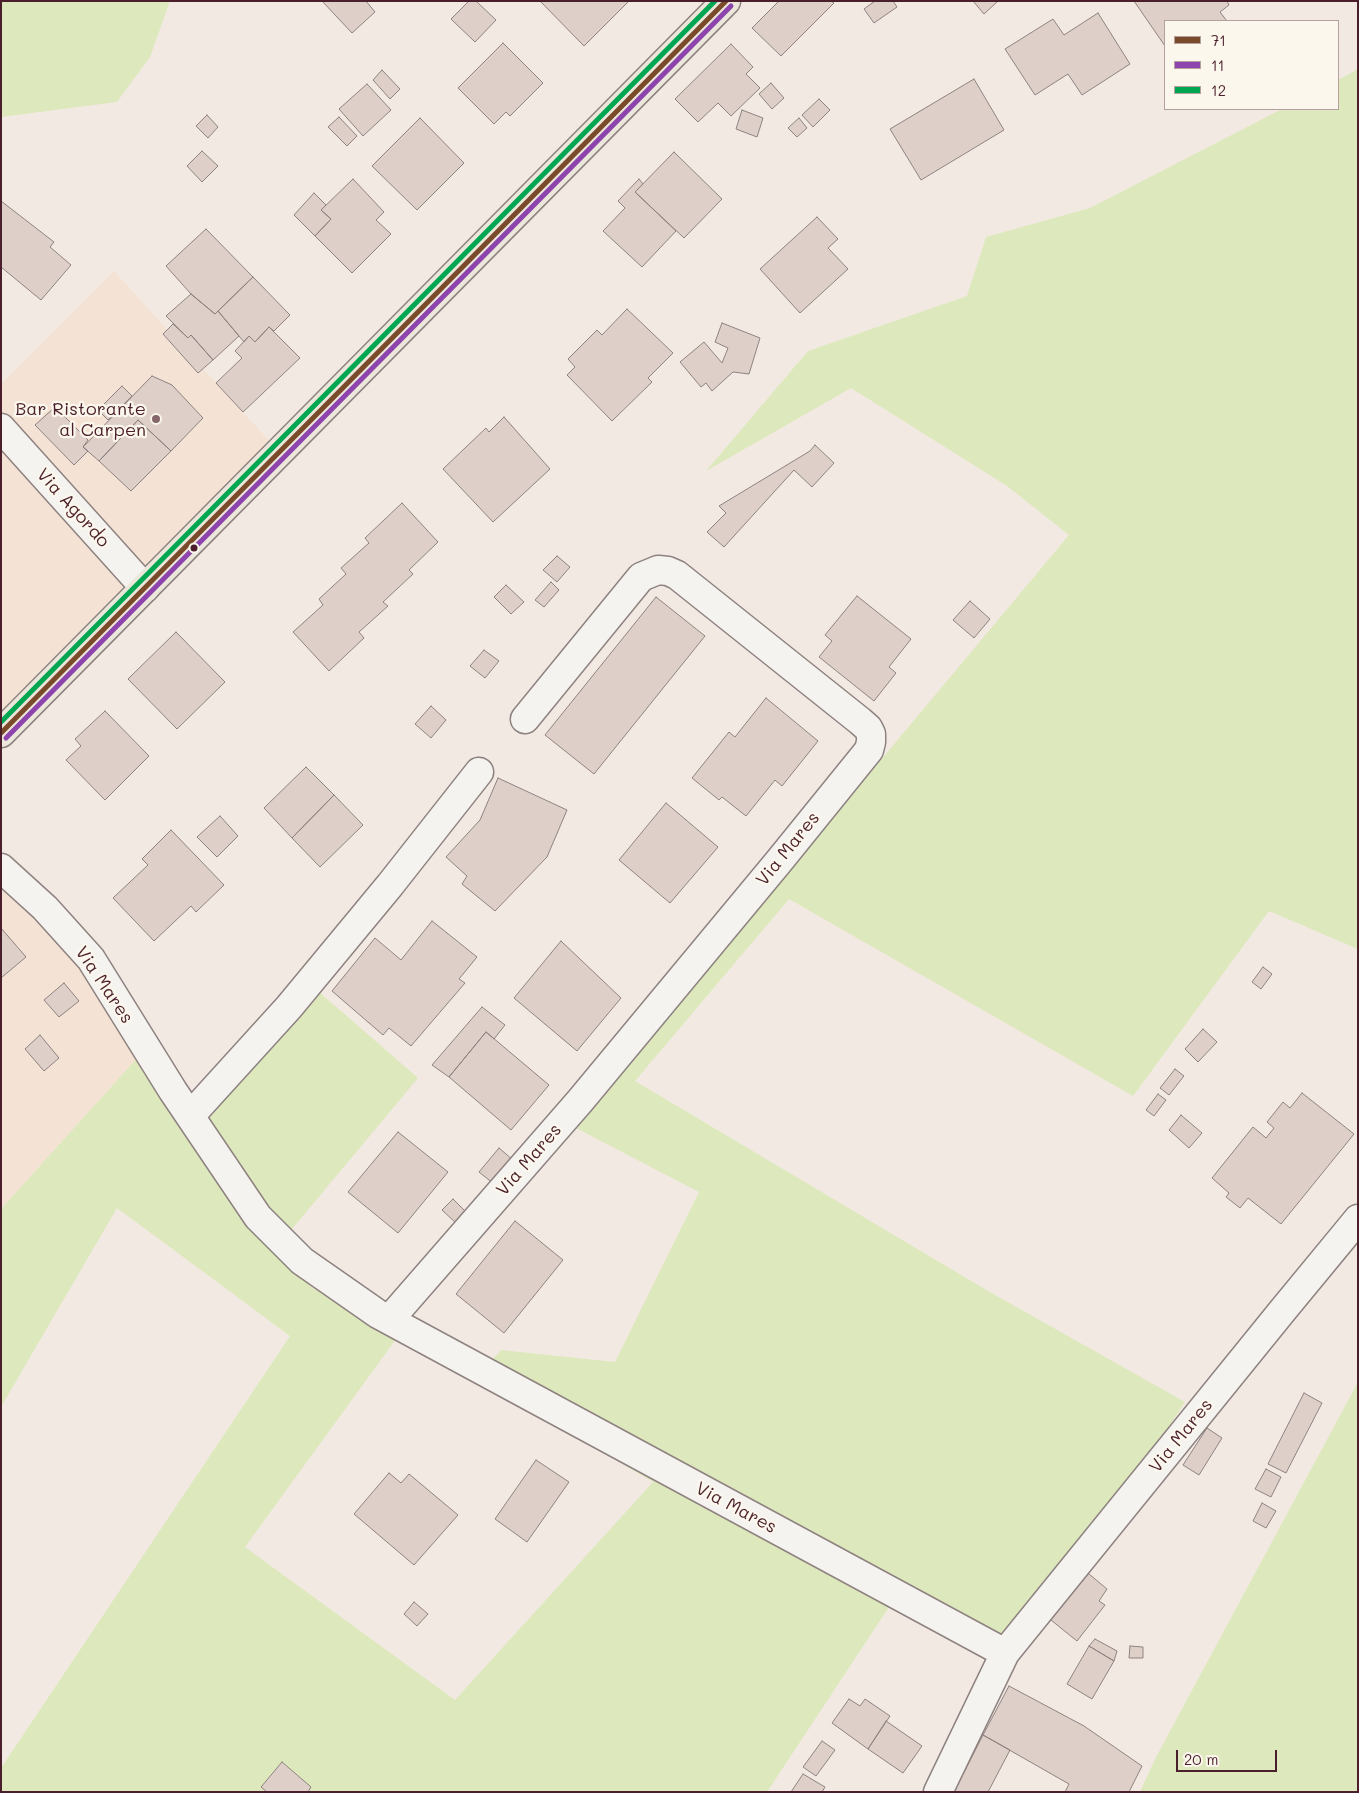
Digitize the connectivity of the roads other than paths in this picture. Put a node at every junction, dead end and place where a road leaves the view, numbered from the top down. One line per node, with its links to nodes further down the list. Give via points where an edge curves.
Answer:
1 (726, 1): 3 (main road)
2 (1, 428): 3 (street, Via Agordo)
3 (145, 588): 5 (main road)
4 (525, 719): 10 (street, Via Mares, via 641,577 658,570 677,575 860,721 868,728 871,742 869,750 580,1102)
5 (1, 733)
6 (479, 772): 8 (street, via 289,1007)
7 (1, 868): 8 (street, Via Mares, via 45,908 91,959)
8 (190, 1116): 10 (street, Via Mares, via 258,1217 302,1261)
9 (1358, 1219): 11 (street, Via Mares)
10 (389, 1320): 11 (street, Via Mares)
11 (1005, 1653): 12 (street, Via Mares)
12 (938, 1792)

